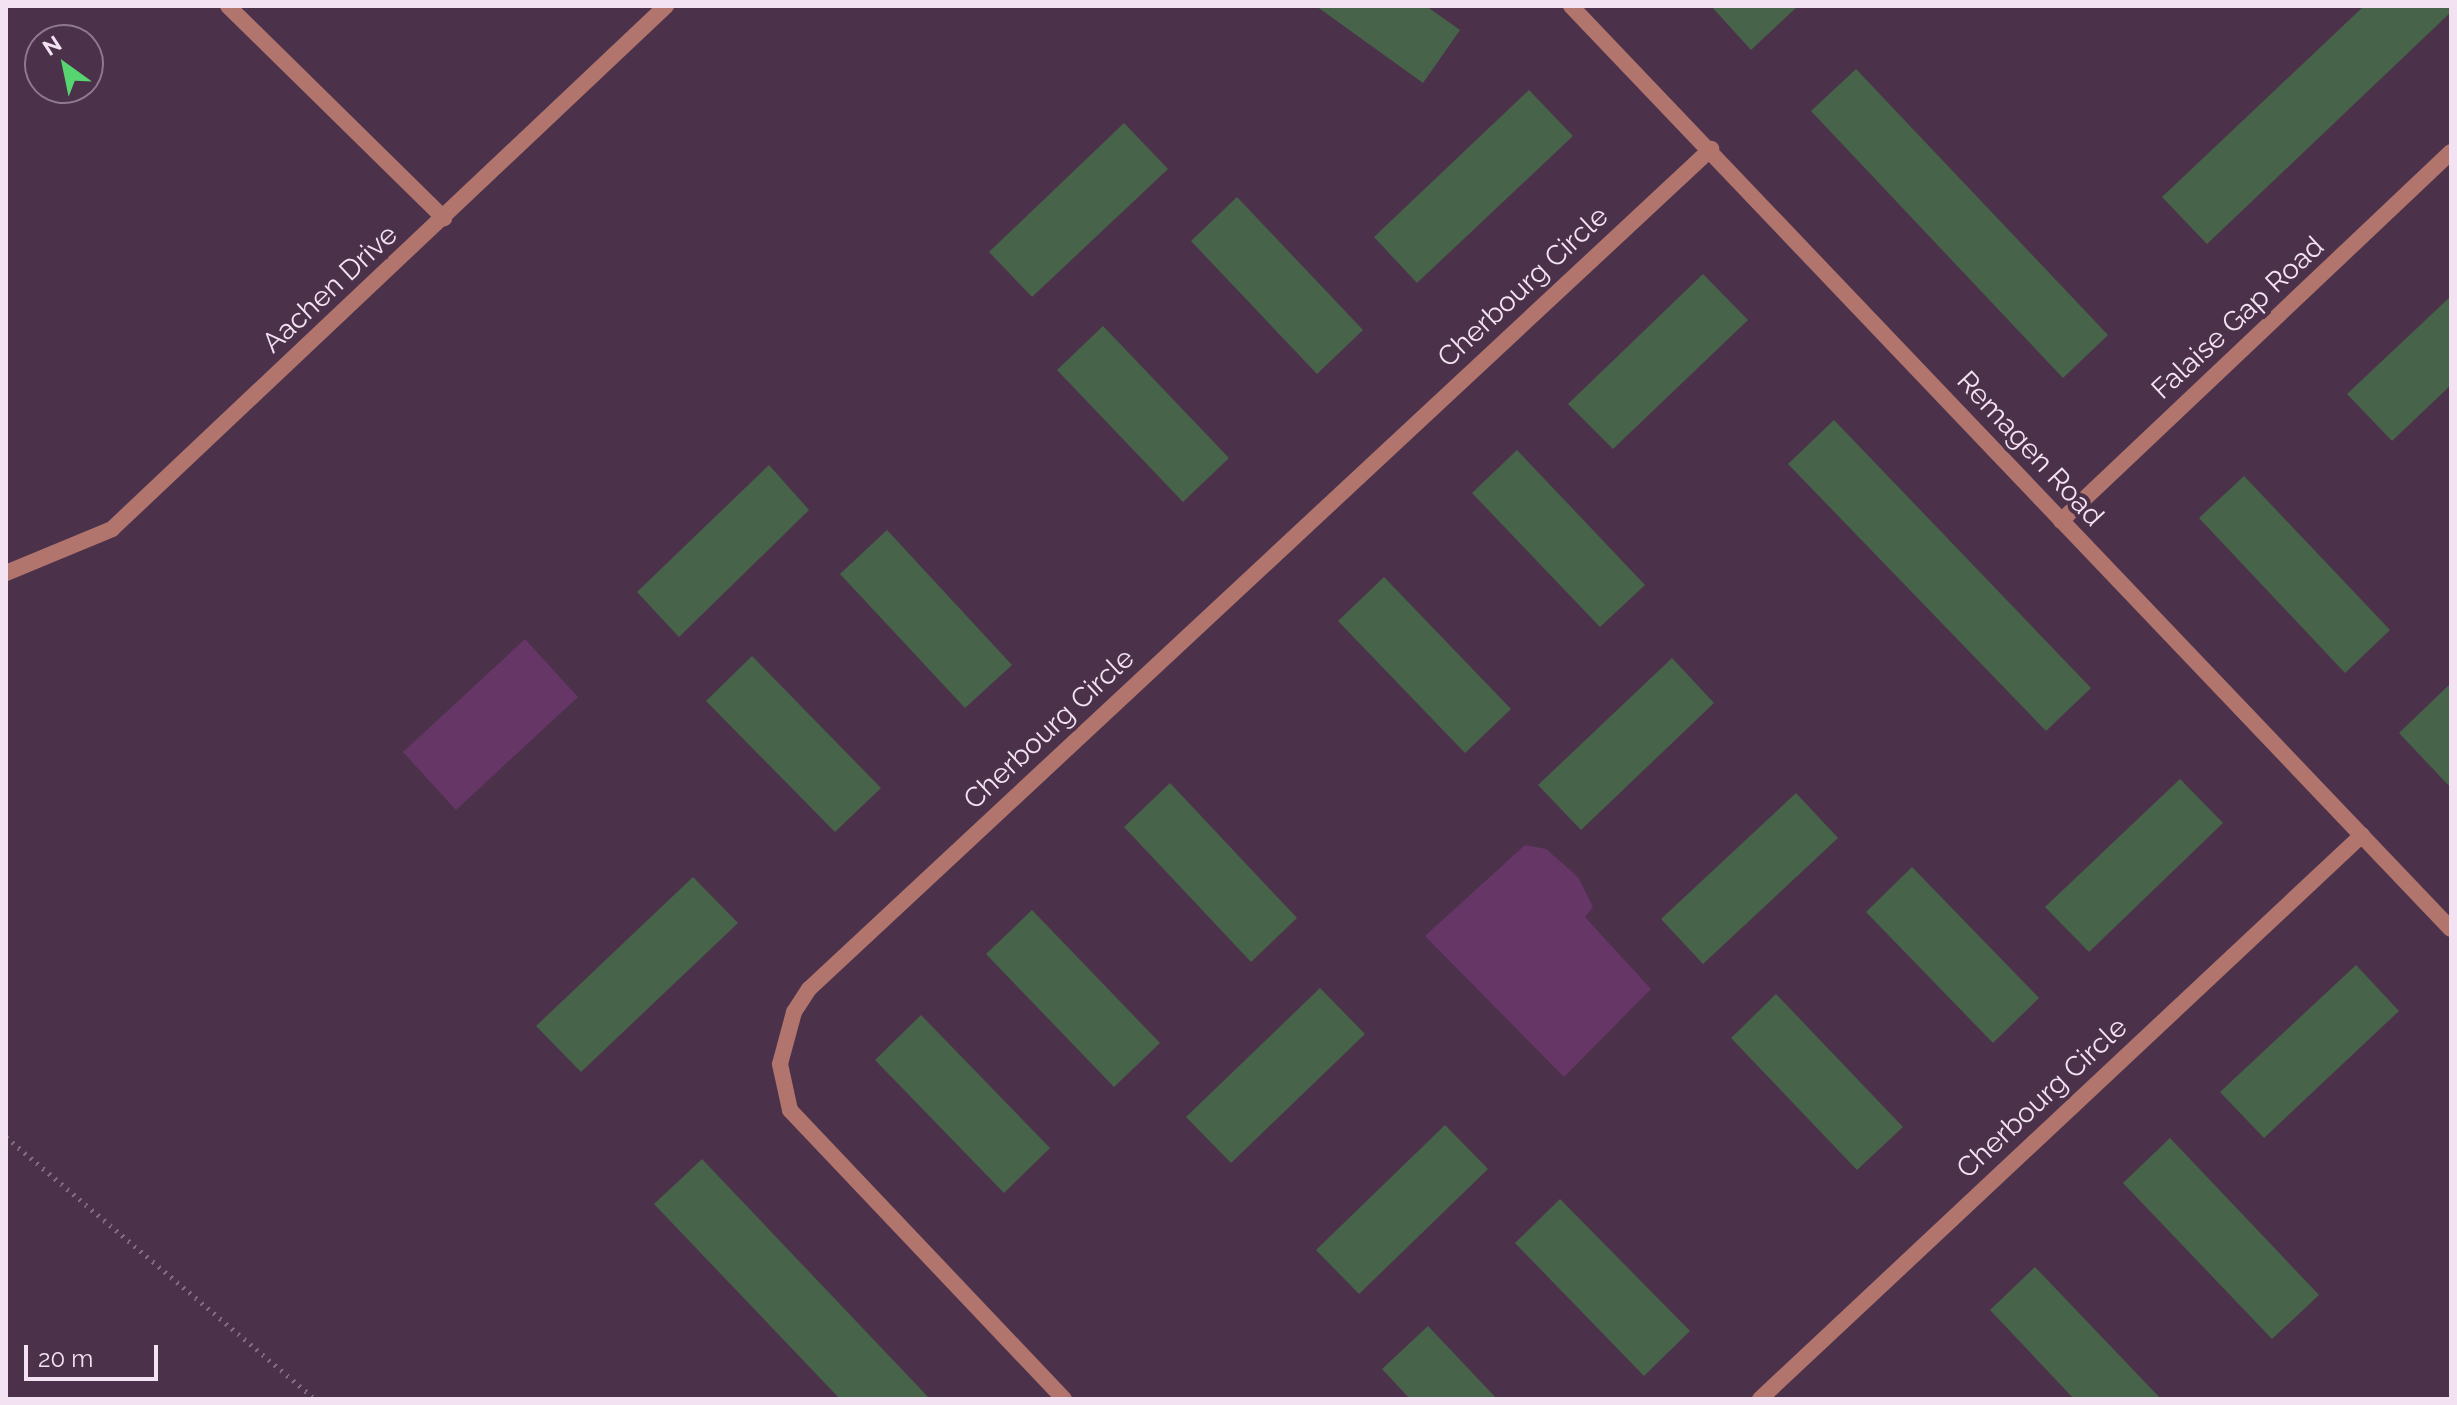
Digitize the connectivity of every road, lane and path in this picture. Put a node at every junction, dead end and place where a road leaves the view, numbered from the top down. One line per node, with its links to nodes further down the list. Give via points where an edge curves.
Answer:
1 (228, 6): 6 (street)
2 (666, 6): 6 (street, Aachen Drive)
3 (1571, 6): 4 (street, Remagen Road)
4 (1711, 149): 7 (street, Remagen Road); 13 (street, Cherbourg Circle, via 809,989 794,1012 780,1064 790,1110)
5 (2451, 152): 7 (street, Falaise Gap Road)
6 (444, 218): 8 (street, Aachen Drive, via 112,529)
7 (2061, 521): 9 (street, Remagen Road)
8 (6, 573)
9 (2362, 835): 10 (street, Remagen Road); 14 (street, Cherbourg Circle)
10 (2451, 929)
11 (6, 1137): 12 (path)
12 (315, 1399)
13 (1064, 1399)
14 (1760, 1399)

